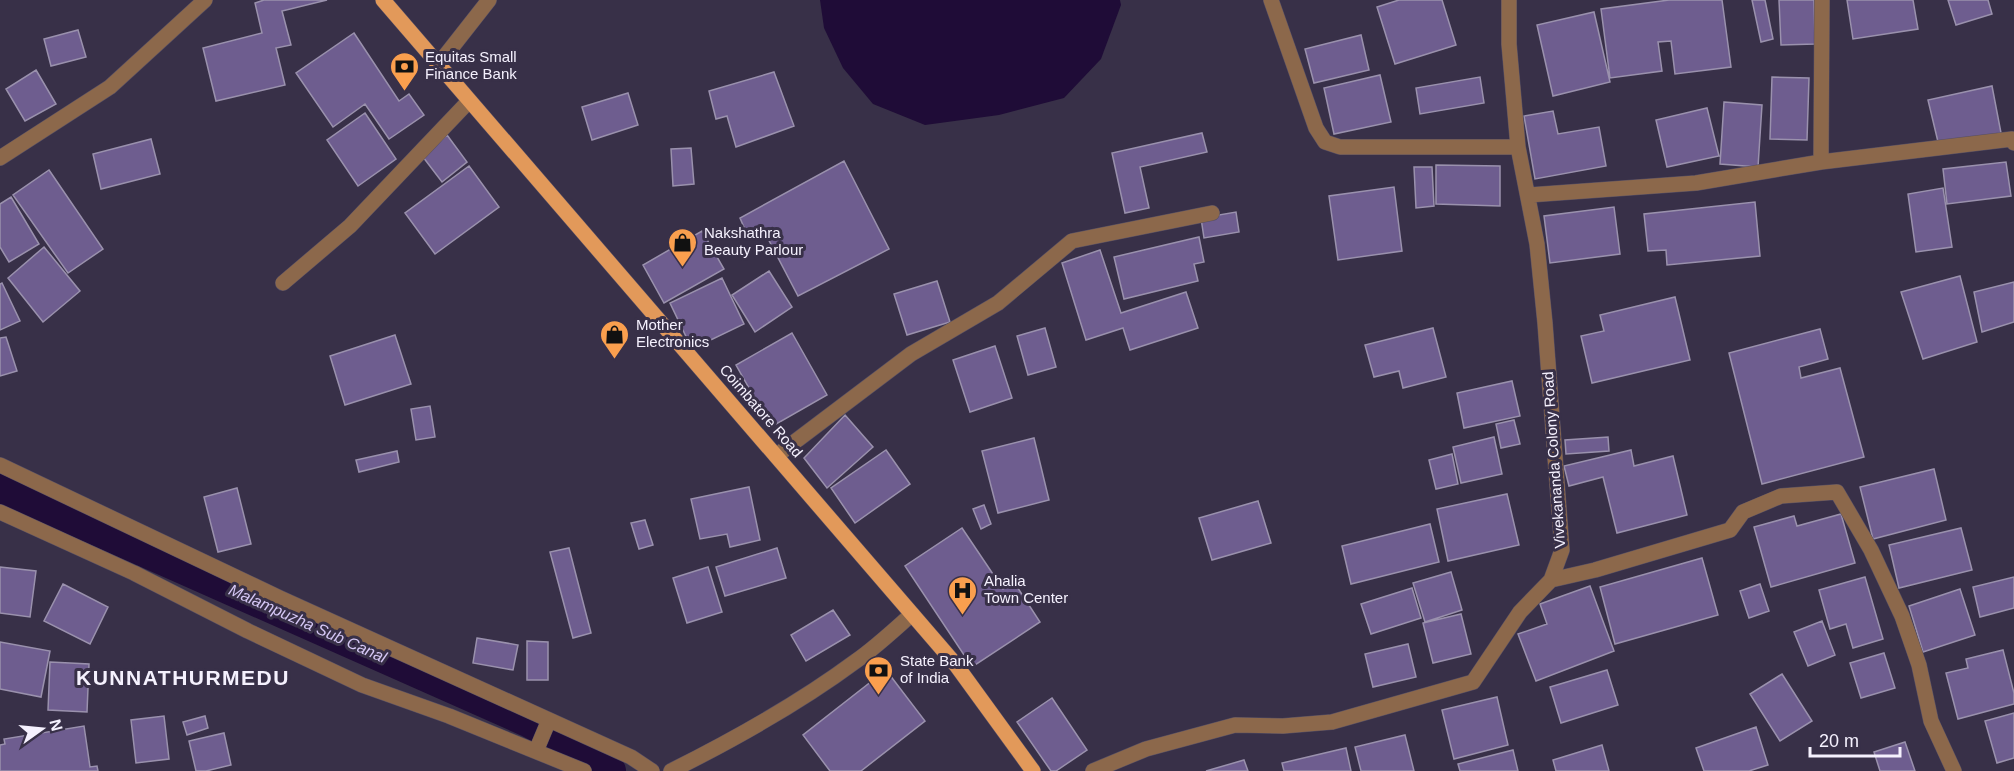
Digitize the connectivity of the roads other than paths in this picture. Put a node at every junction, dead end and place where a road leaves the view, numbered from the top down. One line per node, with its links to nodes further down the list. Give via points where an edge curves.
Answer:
1 (205, 0): 11 (street, via 110,87)
2 (383, 0): 7 (main road, Coimbatore Road)
3 (489, 0): 7 (street)
4 (1271, 0): 10 (street, via 1316,128 1325,142 1340,147)
5 (1509, 0): 10 (street, Vivekananda Colony Road)
6 (1822, 0): 12 (street)
7 (438, 65): 8 (main road, Coimbatore Road)
8 (469, 101): 15 (street, via 350,226); 16 (main road, Coimbatore Road)
9 (2014, 143): 12 (street, via 2012,139)
10 (1518, 147): 13 (street, Vivekananda Colony Road)
11 (0, 158)
12 (1821, 162): 13 (street, via 1696,183)
13 (1529, 195): 19 (street, Vivekananda Colony Road, via 1558,479 1562,550)
14 (1212, 213): 16 (street, via 1072,242 998,303 911,354)
15 (283, 283)
16 (776, 456): 20 (main road, Coimbatore Road)
17 (0, 465): 21 (street)
18 (0, 512): 22 (street, via 362,685)
19 (1551, 580): 28 (street, Vivekananda Colony Road, via 1520,612 1473,682 1332,722 1235,725 1146,749); 29 (street, via 1730,530 1743,512 1781,496 1837,492 1902,615 1919,665 1931,722)
20 (912, 614): 26 (street, via 800,700 732,741); 27 (main road, Coimbatore Road, via 956,665)
21 (549, 720): 22 (street); 25 (street, via 631,757)
22 (536, 751): 23 (street)
23 (565, 767): 24 (street)
24 (584, 771)
25 (652, 771)
26 (671, 771)
27 (1033, 771)
28 (1093, 771)
29 (1954, 771)

